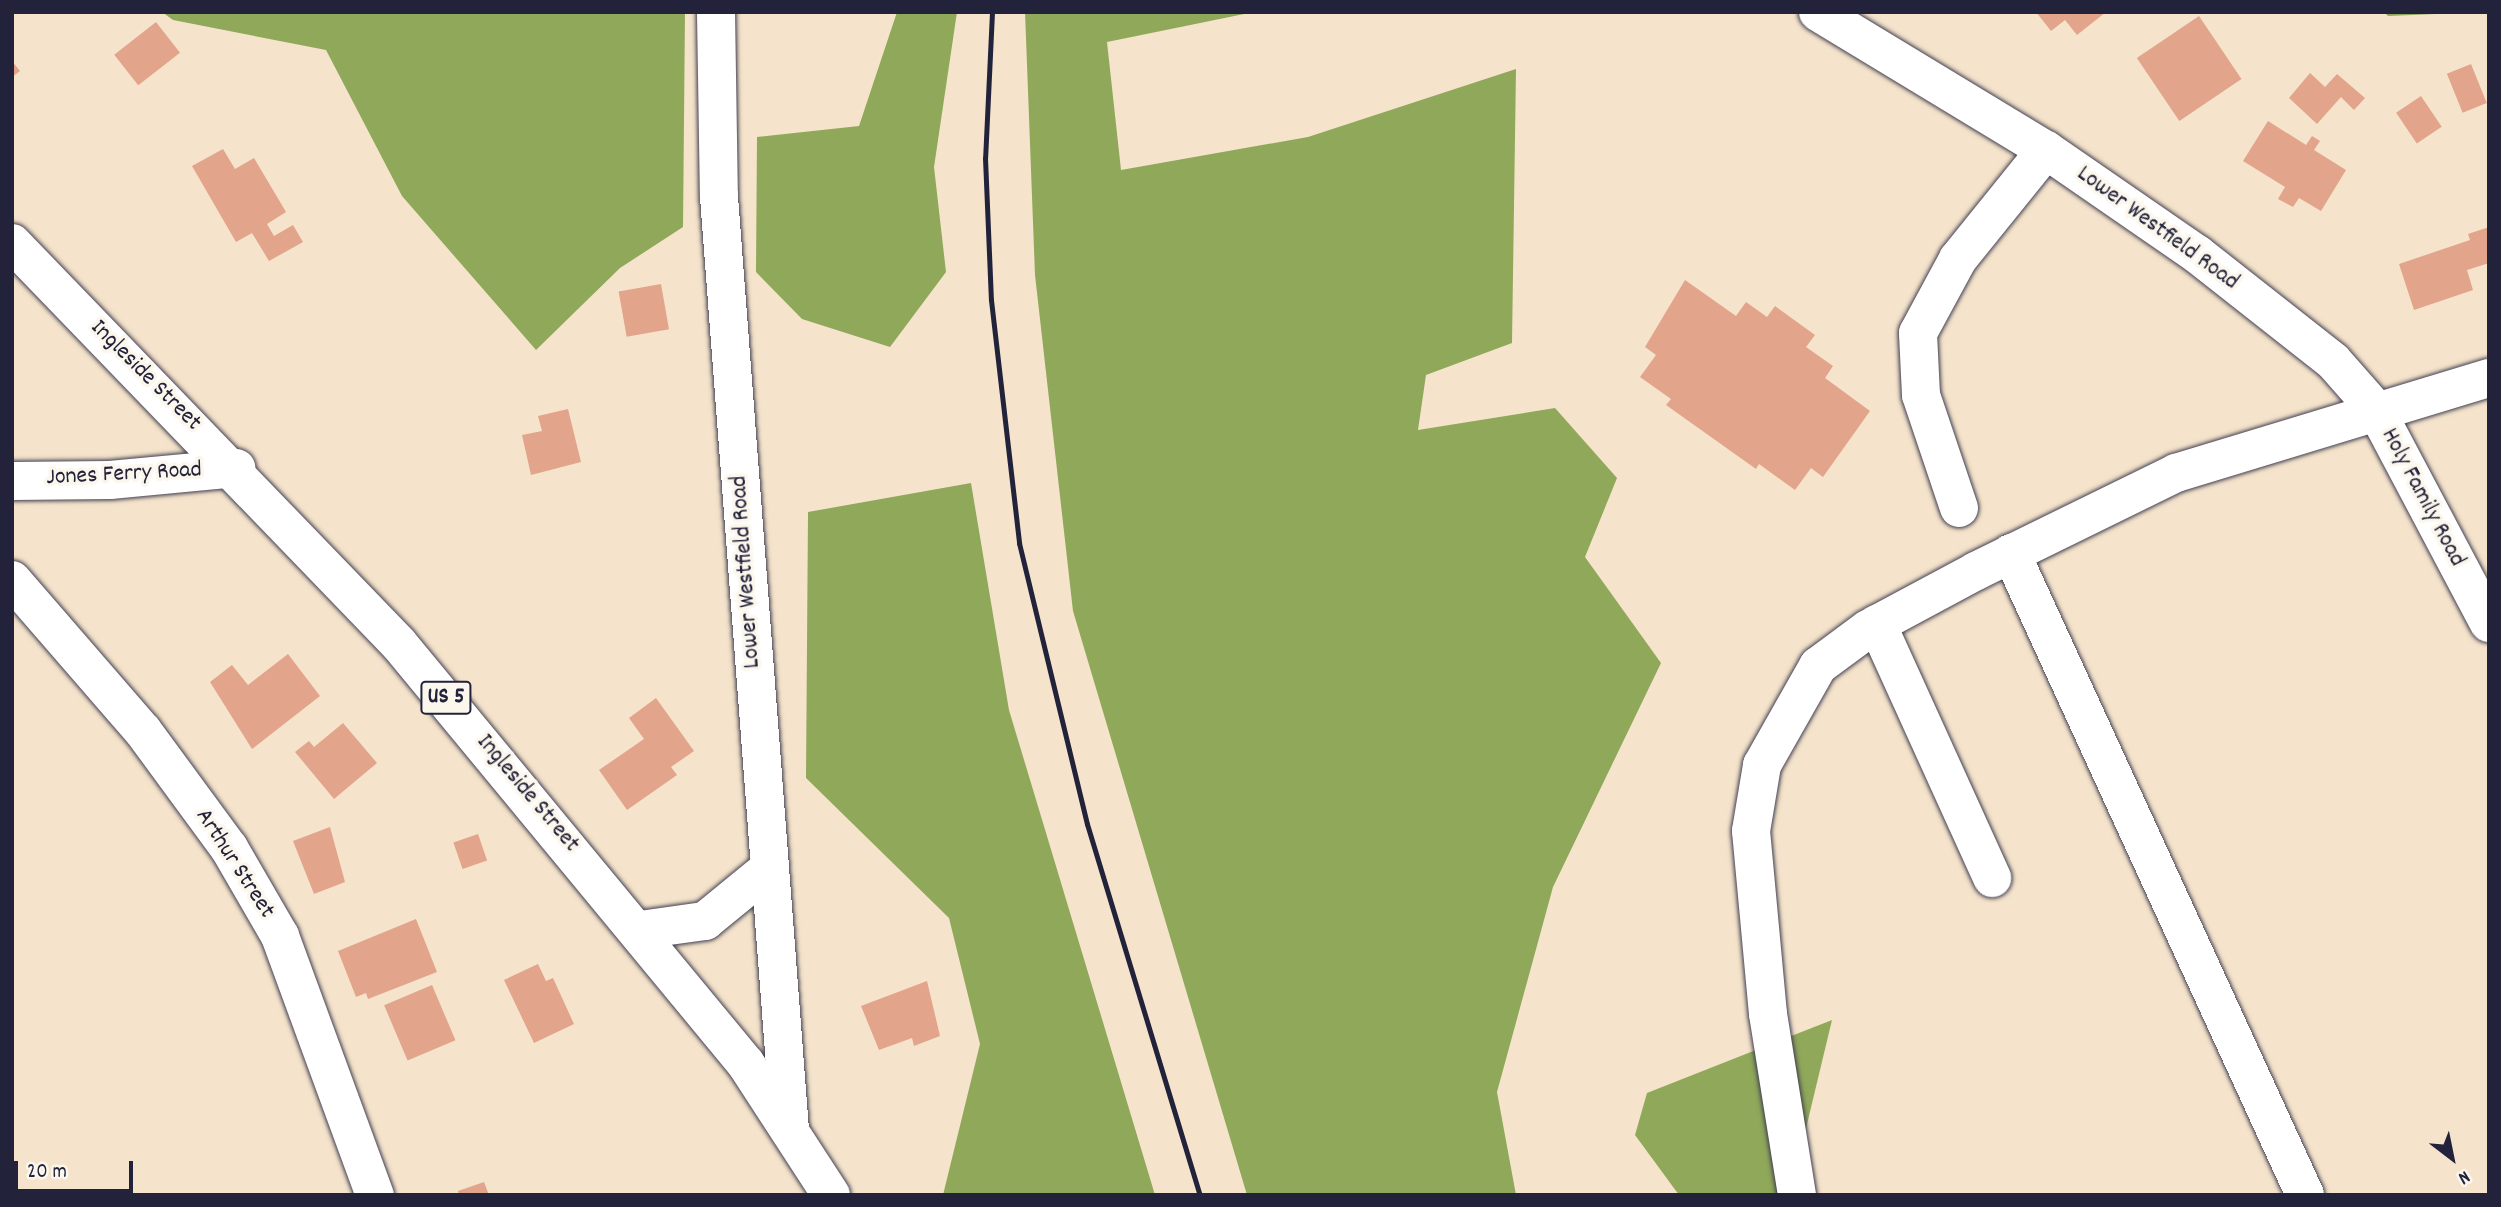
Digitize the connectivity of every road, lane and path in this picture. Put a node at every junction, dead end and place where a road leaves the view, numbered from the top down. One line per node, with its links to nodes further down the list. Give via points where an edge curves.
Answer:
1 (716, 12): 14 (street, Lower Westfield Road, via 719,197)
2 (1818, 12): 3 (street, Lower Westfield Road)
3 (2046, 150): 6 (street, Lower Westfield Road, via 2208,262 2333,361); 9 (street, via 1958,259 1918,333 1921,395)
4 (12, 243): 7 (street, Ingleside Street / US 5)
5 (2489, 377): 6 (street)
6 (2376, 410): 10 (street, via 2176,473); 12 (street, Holy Family Road)
7 (236, 468): 8 (street, Jones Ferry Road, via 110,480); 16 (street, Ingleside Street / US 5, via 399,644)
8 (12, 481)
9 (1959, 508)
10 (2011, 553): 13 (street); 21 (street)
11 (12, 580): 18 (street, Arthur Street, via 143,731 229,848 280,936)
12 (2489, 623)
13 (1877, 624): 15 (street); 20 (street, via 1818,666 1790,708 1762,765 1751,831 1768,1014)
14 (766, 871): 16 (street, via 705,921); 17 (street, Lower Westfield Road)
15 (1992, 877)
16 (640, 930): 17 (street, Ingleside Street / US 5)
17 (790, 1130): 19 (street, Ingleside Street / US 5)
18 (375, 1195)
19 (831, 1195)
20 (1797, 1195)
21 (2305, 1195)

